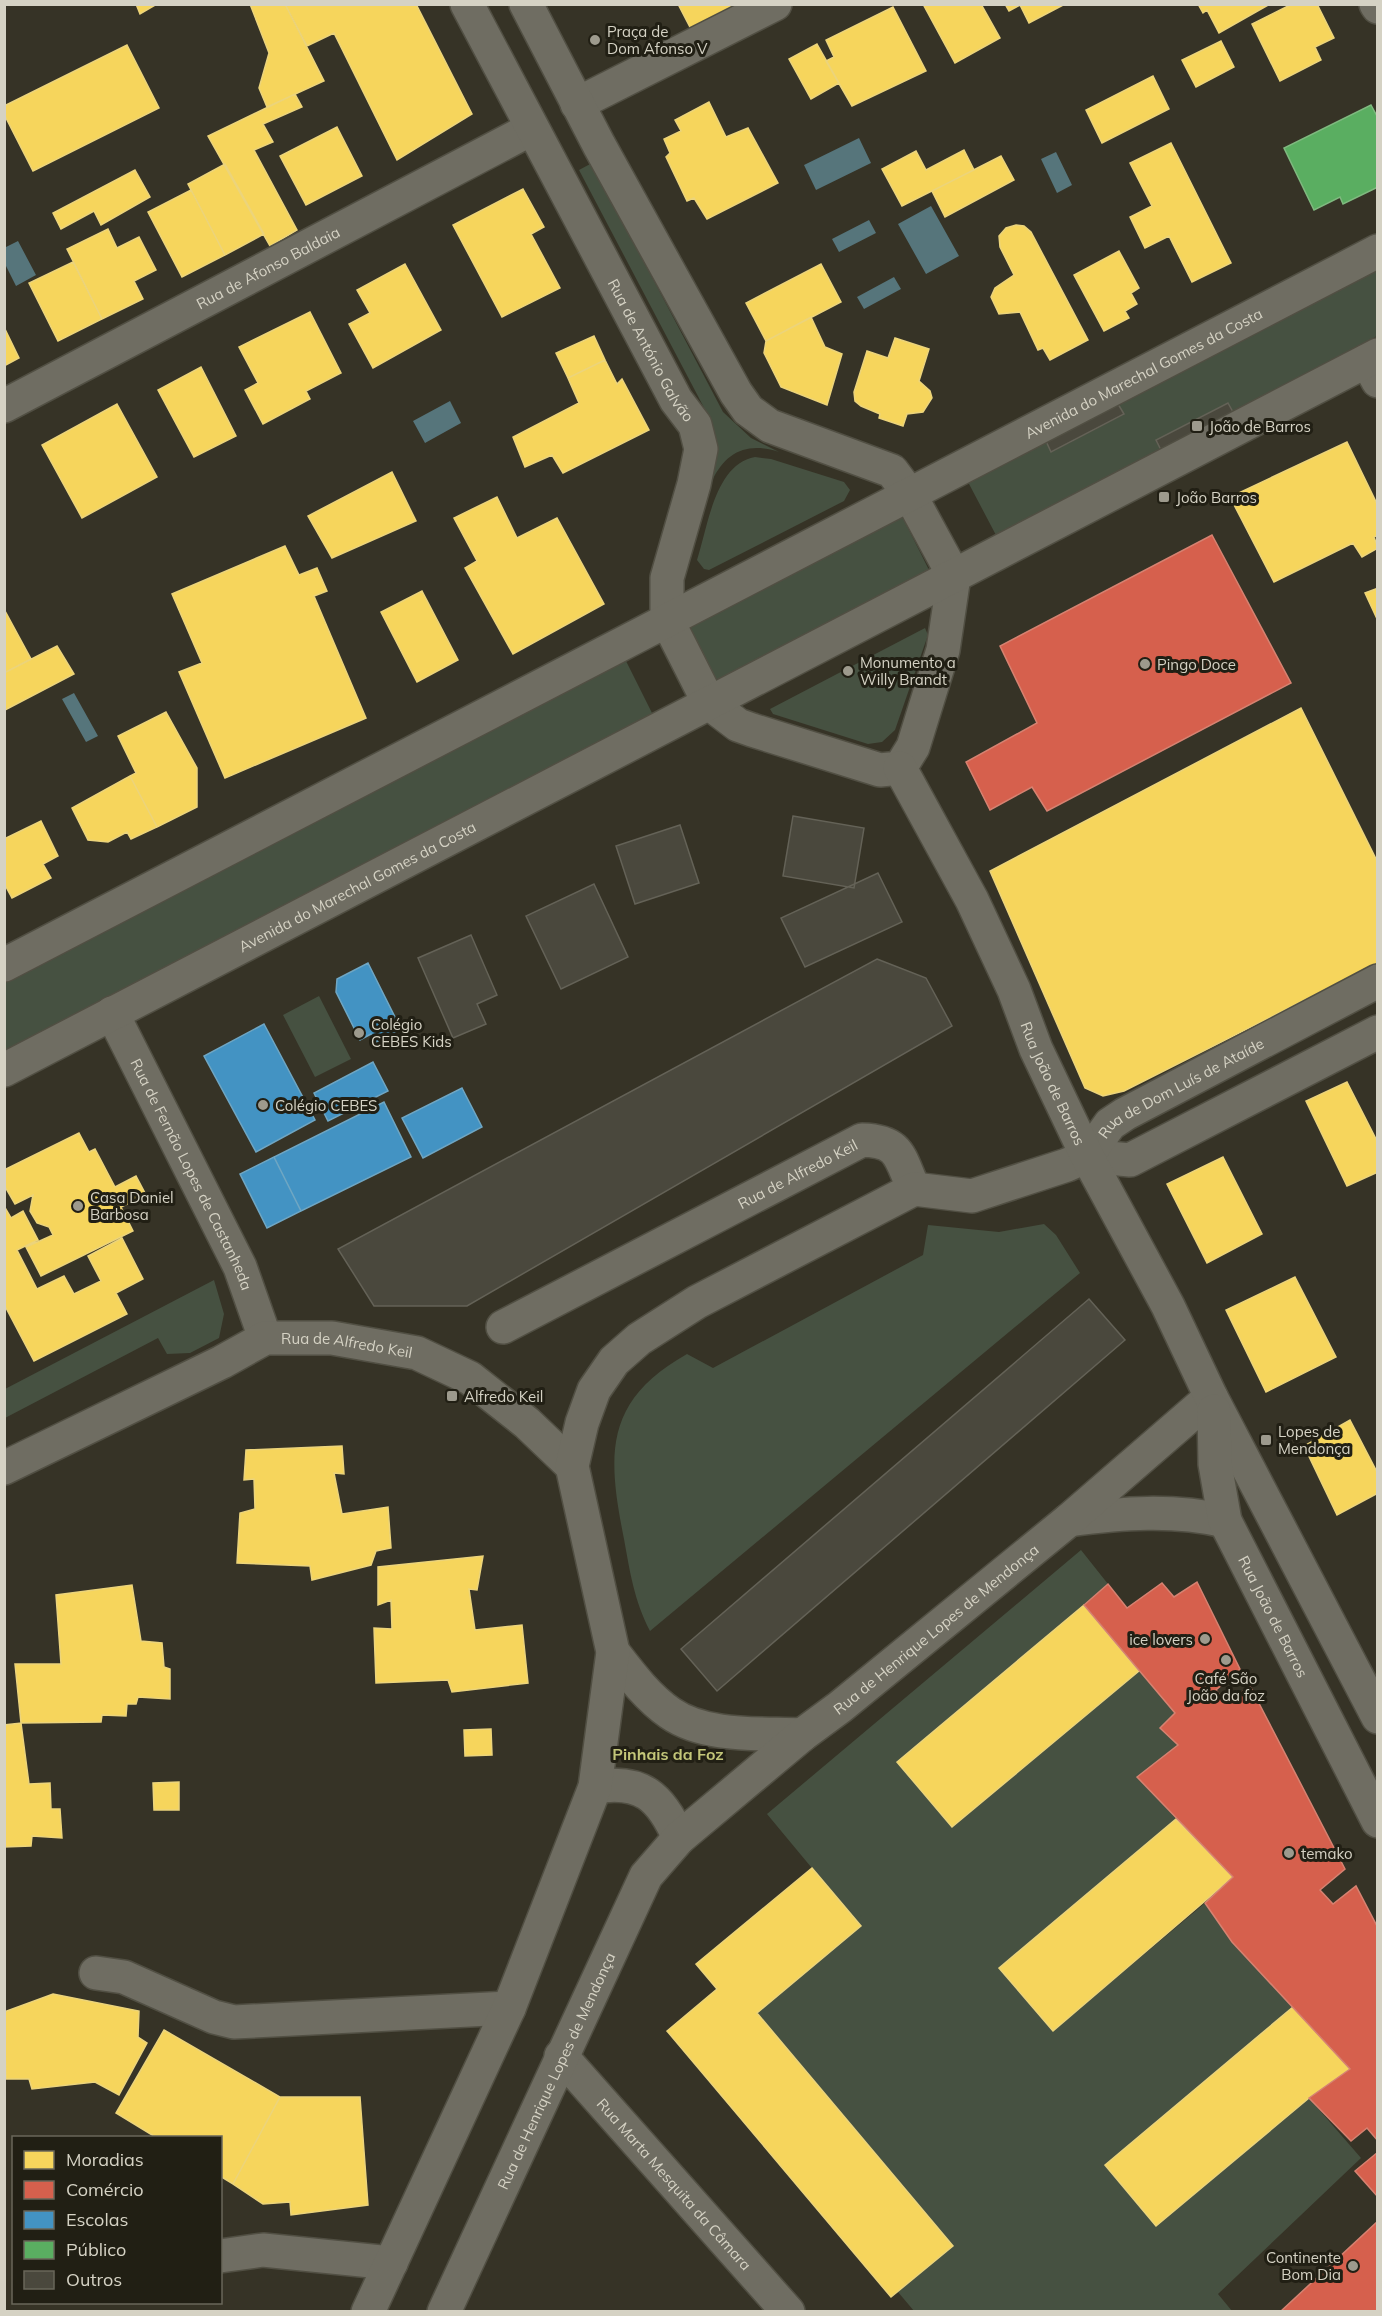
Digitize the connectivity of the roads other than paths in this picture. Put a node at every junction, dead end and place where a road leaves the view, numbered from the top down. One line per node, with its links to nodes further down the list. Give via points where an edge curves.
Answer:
1 (467, 4): 5 (street)
2 (526, 4): 4 (street)
3 (775, 4): 4 (street)
4 (577, 104): 5 (street); 9 (street, via 748,410 770,426 892,471)
5 (531, 129): 8 (street, Rua de Afonso Baldaia); 11 (street, Rua de António Galvão, via 676,400 695,425 701,449 667,578)
6 (1377, 251): 9 (street, Avenida do Marechal Gomes da Costa)
7 (1374, 366): 10 (street, Avenida do Marechal Gomes da Costa)
8 (4, 406)
9 (910, 495): 10 (street); 11 (street, Avenida do Marechal Gomes da Costa)
10 (954, 576): 12 (street, Avenida do Marechal Gomes da Costa); 13 (street, via 943,650 914,747)
11 (667, 620): 12 (street); 14 (street, Avenida do Marechal Gomes da Costa)
12 (709, 703): 13 (street, via 738,725 752,730 879,770); 16 (street, Avenida do Marechal Gomes da Costa)
13 (900, 768): 19 (street, Rua João de Barros, via 972,900)
14 (4, 965)
15 (1377, 981): 19 (street, Rua de Dom Luís de Ataíde, via 1125,1114 1110,1124)
16 (112, 1013): 18 (street, Avenida do Marechal Gomes da Costa); 22 (street, Rua de Fernão Lopes de Castanheda, via 240,1267)
17 (1375, 1039): 19 (street, Rua de Dom Luís de Ataíde, via 1130,1160)
18 (4, 1070)
19 (1087, 1156): 20 (street, via 972,1196); 23 (street, Rua João de Barros, via 1168,1306)
20 (914, 1189): 21 (street, Rua de Alfredo Keil, via 895,1148 879,1140 862,1140); 24 (street, via 697,1302 639,1339 614,1361 594,1390)
21 (503, 1327)
22 (265, 1338): 24 (street, Rua de Alfredo Keil, via 332,1338 417,1353 471,1378 527,1423); 25 (street, Rua de Alfredo Keil)
23 (1211, 1397): 26 (street, Rua de Henrique Lopes de Mendonça); 27 (street, Rua João de Barros, via 1215,1464); 29 (street, Rua João de Barros)
24 (572, 1467): 28 (street)
25 (4, 1468)
26 (1069, 1520): 27 (street, via 1131,1512 1200,1515); 30 (street, Rua de Henrique Lopes de Mendonça)
27 (1226, 1521): 32 (street, Rua João de Barros)
28 (613, 1652): 30 (street, via 641,1688 680,1719 724,1730); 31 (street)
29 (1377, 1717)
30 (802, 1735): 33 (street, Rua de Henrique Lopes de Mendonça)
31 (595, 1787): 33 (street, via 614,1784 642,1790 665,1810); 35 (street)
32 (1377, 1821)
33 (679, 1838): 36 (street, Rua de Henrique Lopes de Mendonça, via 646,1876)
34 (96, 1973): 35 (street, via 124,1977 234,2022)
35 (508, 2008): 38 (street)
36 (561, 2056): 40 (street, Rua de Henrique Lopes de Mendonça); 41 (street, Rua Marta Mesquita da Câmara)
37 (222, 2256): 38 (street, via 263,2250)
38 (392, 2263): 39 (street)
39 (368, 2312)
40 (444, 2312)
41 (788, 2312)

